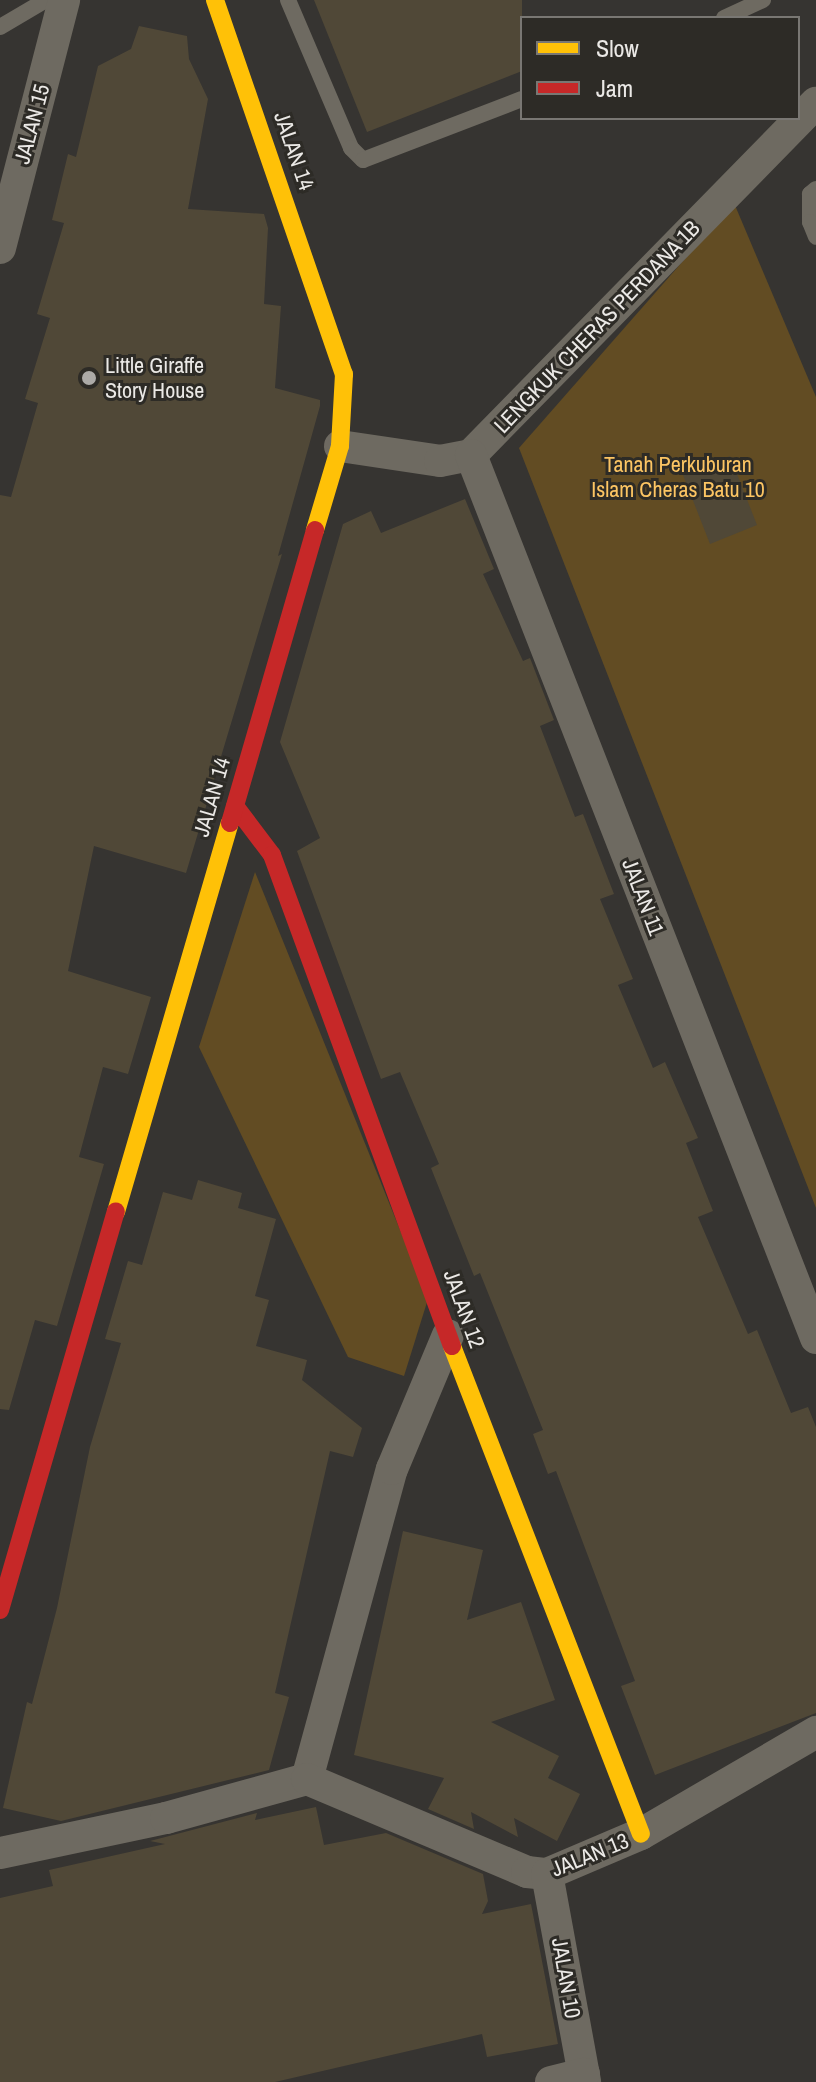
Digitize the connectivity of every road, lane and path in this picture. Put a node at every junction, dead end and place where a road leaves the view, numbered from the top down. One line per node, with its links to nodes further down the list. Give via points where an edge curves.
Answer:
1 (46, 0): 7 (lane)
2 (64, 0): 14 (street, JALAN 15)
3 (215, 0): 15 (street, JALAN 14, via 341,363 345,407)
4 (288, 0): 8 (lane, via 351,148 363,160)
5 (763, 0): 6 (lane)
6 (728, 16)
7 (0, 27)
8 (520, 100)
9 (816, 103): 10 (street, LENGKUK CHERAS PERDANA 1B)
10 (800, 119)
11 (799, 120): 16 (street, LENGKUK CHERAS PERDANA 1B)
12 (816, 189): 13 (lane, via 810,194 810,222)
13 (816, 237)
14 (0, 248)
15 (340, 446): 16 (street, via 440,461); 17 (street, JALAN 14)
16 (471, 455): 19 (street, JALAN 11)
17 (235, 806): 18 (street, JALAN 12, via 272,855); 20 (street, JALAN 14)
18 (448, 1335): 22 (street, via 392,1469); 23 (street, JALAN 12)
19 (816, 1338)
20 (0, 1610)
21 (816, 1732): 23 (street, JALAN 13)
22 (307, 1779): 24 (street, via 166,1818); 25 (street, JALAN 13, via 527,1872)
23 (641, 1834): 25 (street, JALAN 13)
24 (0, 1853)
25 (547, 1874): 26 (street, JALAN 10)
26 (585, 2078): 27 (street)
27 (551, 2082)

